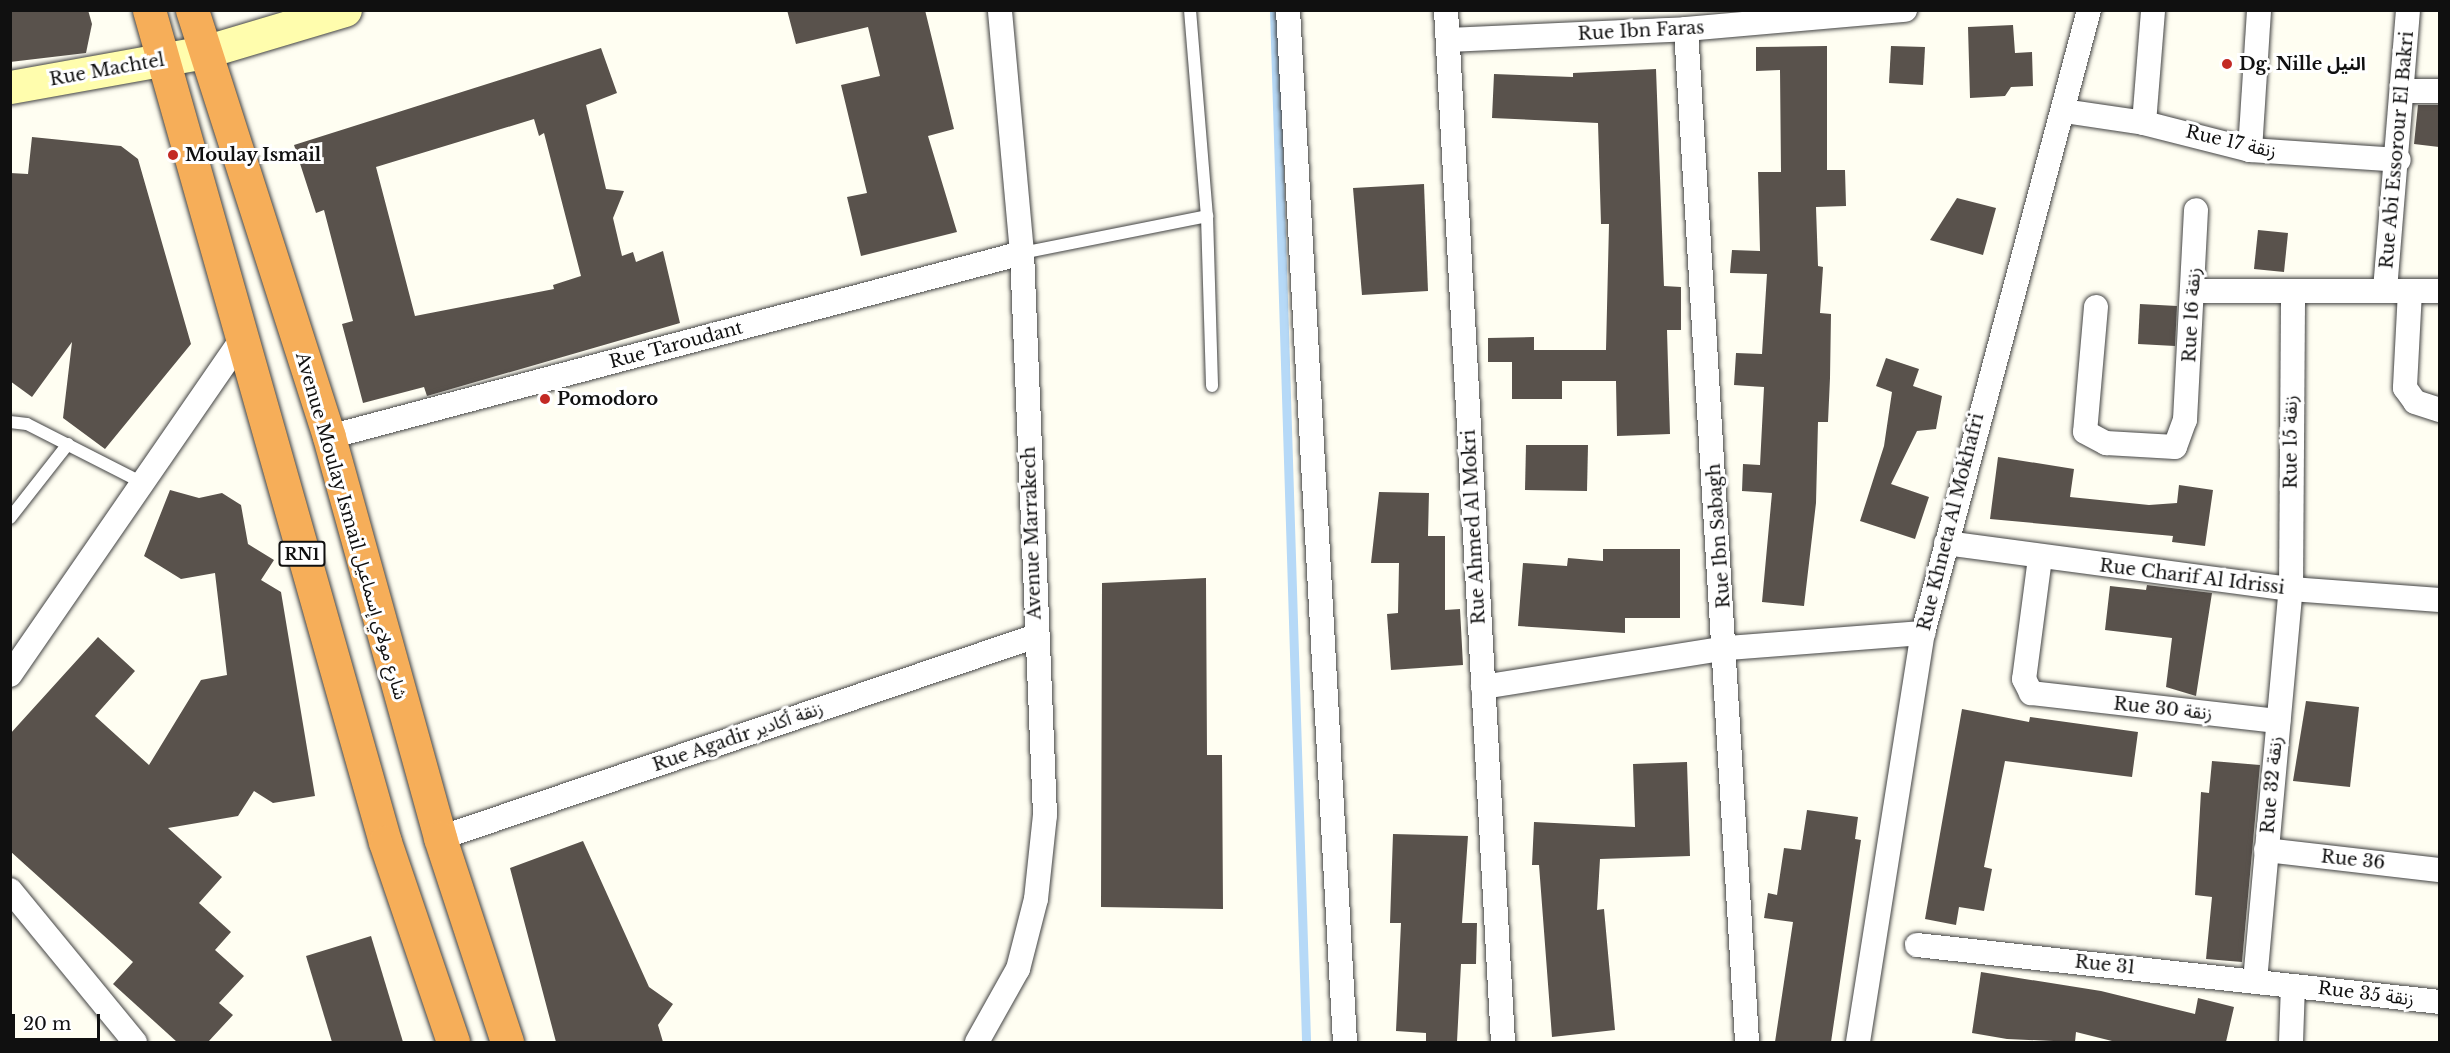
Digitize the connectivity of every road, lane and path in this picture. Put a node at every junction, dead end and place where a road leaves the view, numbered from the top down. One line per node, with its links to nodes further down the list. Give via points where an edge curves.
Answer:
1 (149, 10): 16 (highway, RN1)
2 (192, 10): 15 (highway, Avenue Moulay Ismail شارع مولاي إسماعيل)
3 (345, 10): 15 (main road, Rue Machtel)
4 (1000, 10): 26 (street, Avenue Marrakech)
5 (1190, 10): 25 (lane)
6 (1288, 10): 63 (street)
7 (1446, 10): 14 (street, Rue Ahmed Al Mokri)
8 (1905, 10): 13 (street, Rue Ibn Faras)
9 (2089, 10): 20 (street, Rue Khneta Al Mokhafri)
10 (2153, 10): 21 (street)
11 (2259, 10): 22 (street)
12 (2408, 10): 18 (street, Rue Abi Essorour El Bakri)
13 (1686, 29): 14 (street, Rue Ibn Faras); 47 (street, Rue Ibn Sabagh)
14 (1448, 40): 49 (street, Rue Ahmed Al Mokri)
15 (204, 52): 16 (main road, Rue Machtel); 37 (highway, Avenue Moulay Ismail شارع مولاي إسماعيل)
16 (164, 61): 17 (main road, Rue Machtel); 33 (highway, RN1)
17 (10, 87)
18 (2404, 91): 19 (street); 23 (street, Rue Abi Essorour El Bakri)
19 (2439, 91)
20 (2064, 111): 21 (street, Rue 17 زنقة); 41 (street, Rue Khneta Al Mokhafri)
21 (2144, 123): 22 (street, Rue 17 زنقة)
22 (2250, 150): 23 (street, Rue 17 زنقة)
23 (2399, 160): 27 (street, Rue Abi Essorour El Bakri)
24 (2196, 210): 28 (street, Rue 16 زنقة)
25 (1207, 216): 26 (lane); 34 (lane)
26 (1022, 253): 37 (street, Rue Taroudant); 46 (street, Avenue Marrakech)
27 (2385, 290): 29 (street, Rue Abi Essorour El Bakri); 31 (street, Rue Abi Essorour El Bakri)
28 (2194, 291): 31 (street, Rue Abi Essorour El Bakri); 32 (street, Rue 16 زنقة, via 2185,420 2180,440 2170,448 2099,442 2085,432)
29 (2410, 291): 30 (street, Rue Abi Essorour El Bakri); 35 (street, via 2405,387 2415,402)
30 (2439, 291)
31 (2293, 295): 43 (street, Rue 15 زنقة)
32 (2096, 307)
33 (240, 341): 39 (street); 60 (highway, RN1, via 385,842)
34 (1212, 386)
35 (2439, 410)
36 (10, 422): 38 (lane, via 27,424)
37 (329, 437): 51 (highway, Avenue Moulay Ismail شارع مولاي إسماعيل)
38 (68, 444): 39 (lane); 40 (lane)
39 (142, 483): 48 (street)
40 (10, 518)
41 (1946, 543): 42 (street, Rue Charif Al Idrissi); 45 (street, Rue Khneta Al Mokhafri)
42 (2040, 558): 43 (street, Rue Charif Al Idrissi); 50 (street, Rue 30 زنقة, via 2024,679 2031,693)
43 (2291, 589): 44 (street, Rue Charif Al Idrissi); 50 (street, Rue 32 زنقة)
44 (2439, 600)
45 (1923, 633): 47 (street); 66 (street, Rue Khneta Al Mokhafri)
46 (1036, 636): 51 (street, Rue Agadir زنقة أكادير); 62 (street, Avenue Marrakech, via 1045,746 1036,899 1018,969)
47 (1726, 648): 49 (street); 65 (street, Rue Ibn Sabagh)
48 (10, 675)
49 (1483, 687): 64 (street, Rue Ahmed Al Mokri)
50 (2278, 721): 52 (street, Rue 32 زنقة)
51 (440, 838): 61 (highway, Avenue Moulay Ismail شارع مولاي إسماعيل)
52 (2266, 850): 53 (street, Rue 36); 56 (street, Rue 32 زنقة)
53 (2439, 870)
54 (10, 890): 59 (street)
55 (1917, 945): 56 (street, Rue 31)
56 (2254, 981): 57 (street, Rue 31)
57 (2293, 986): 58 (street, Rue 35 زنقة); 67 (street)
58 (2439, 1002)
59 (135, 1042)
60 (453, 1042)
61 (507, 1042)
62 (977, 1042)
63 (1345, 1042)
64 (1503, 1042)
65 (1747, 1042)
66 (1857, 1042)
67 (2291, 1042)

